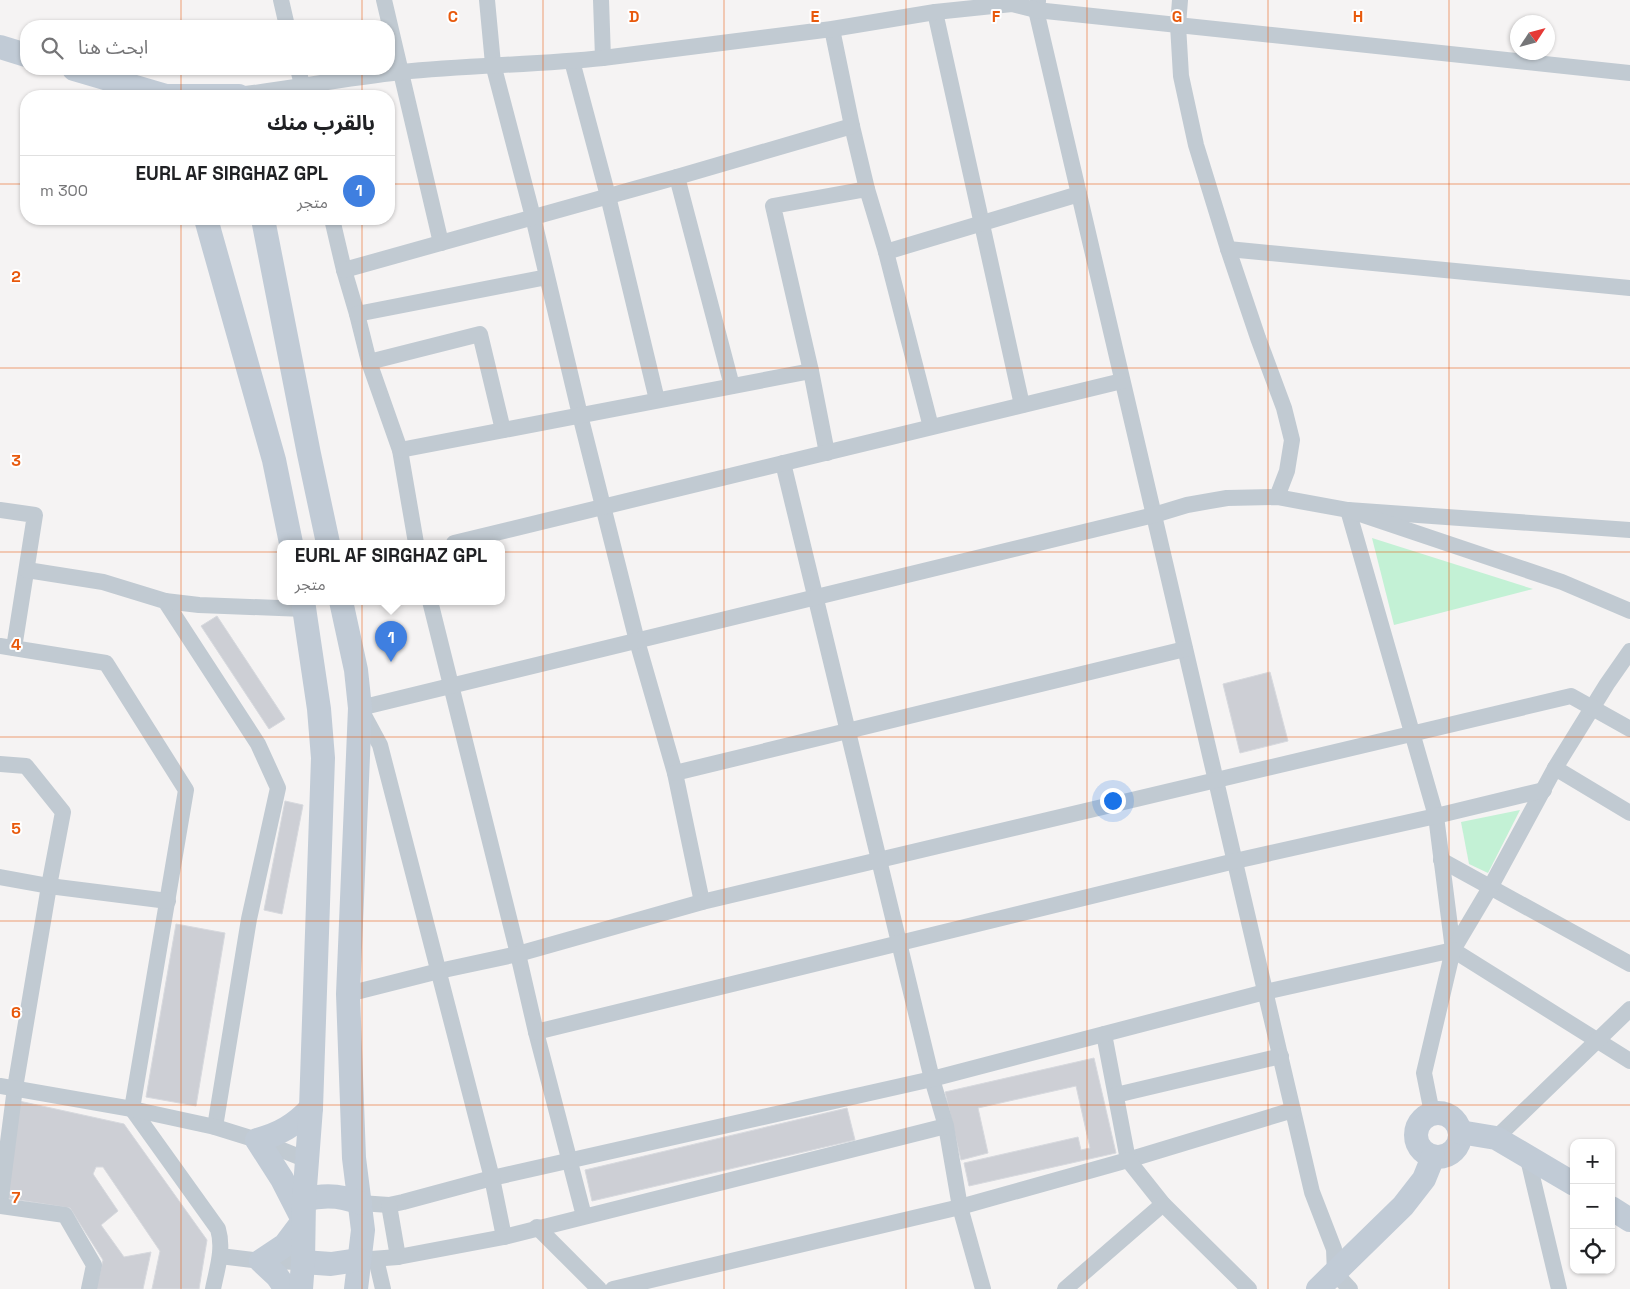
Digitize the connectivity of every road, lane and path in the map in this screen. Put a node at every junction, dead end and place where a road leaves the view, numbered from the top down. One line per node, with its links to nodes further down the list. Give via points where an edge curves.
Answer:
1 (281, 0): 8 (street)
2 (384, 0): 9 (street)
3 (486, 0): 17 (street)
4 (601, 0): 15 (street)
5 (1180, 0): 10 (street)
6 (1037, 5): 7 (street, via 1012,4); 10 (street); 30 (street)
7 (935, 12): 11 (street); 33 (street)
8 (286, 20)
9 (388, 20)
10 (1178, 25): 20 (street); 38 (street, via 1181,76 1196,145)
11 (832, 29): 15 (street); 27 (street)
12 (0, 47): 14 (street)
13 (395, 50): 18 (street)
14 (20, 53)
15 (603, 58): 16 (street)
16 (572, 61): 17 (street); 31 (street)
17 (492, 64): 18 (street); 32 (street)
18 (400, 72): 19 (street); 37 (street)
19 (395, 73)
20 (1630, 73)
21 (94, 75): 24 (street)
22 (300, 75): 25 (street)
23 (385, 75): 26 (street)
24 (146, 90)
25 (304, 90)
26 (309, 90)
27 (852, 126): 28 (street); 29 (street)
28 (677, 177): 31 (street); 47 (street)
29 (867, 189): 39 (street); 45 (street, via 773,206)
30 (1079, 194): 33 (street); 46 (street)
31 (608, 196): 32 (street); 48 (street)
32 (533, 217): 37 (street); 41 (street)
33 (982, 223): 39 (street); 49 (street)
34 (208, 225): 62 (street, via 274,460)
35 (264, 225): 63 (street)
36 (333, 225): 40 (street)
37 (441, 243): 40 (street)
38 (1228, 249): 42 (street); 56 (street, via 1284,408 1292,440 1287,472)
39 (886, 252): 51 (street)
40 (344, 270): 43 (street)
41 (547, 277): 43 (street); 50 (street)
42 (1630, 288)
43 (357, 314): 44 (street)
44 (369, 362): 52 (street, via 480,334); 53 (street)
45 (812, 370): 47 (street); 54 (street)
46 (1122, 381): 49 (street); 60 (street)
47 (732, 386): 48 (street)
48 (657, 400): 50 (street)
49 (1022, 405): 51 (street)
50 (580, 415): 52 (street); 57 (street)
51 (931, 427): 54 (street)
52 (503, 430): 53 (street)
53 (400, 450): 64 (street)
54 (827, 453): 55 (street)
55 (783, 463): 57 (street); 67 (street)
56 (1277, 497): 59 (street); 60 (street, via 1227,498)
57 (604, 507): 65 (street); 73 (street)
58 (0, 510): 66 (street, via 35,515)
59 (1348, 510): 61 (street); 72 (street, via 1562,582); 82 (street)
60 (1154, 515): 67 (street); 75 (street)
61 (1630, 530)
62 (290, 540)
63 (327, 540)
64 (415, 540)
65 (466, 540)
66 (27, 570): 68 (street, via 103,582); 74 (street)
67 (816, 598): 73 (street); 81 (street)
68 (165, 601): 69 (street, via 199,605); 119 (street, via 258,744 278,788 249,919)
69 (304, 605): 114 (street, via 320,709 323,758)
70 (342, 605): 79 (street, via 356,670)
71 (431, 605): 77 (street)
72 (1630, 611)
73 (637, 641): 77 (street); 85 (street)
74 (7, 647): 96 (street, via 106,663 186,790)
75 (1185, 649): 81 (street); 86 (street)
76 (1630, 651): 78 (street)
77 (452, 686): 79 (street); 100 (street)
78 (1593, 707): 80 (street); 82 (street, via 1571,696); 84 (street)
79 (360, 708): 102 (street, via 380,745); 104 (street)
80 (1630, 729)
81 (848, 731): 85 (street); 90 (street)
82 (1413, 733): 86 (street); 89 (street)
83 (0, 764): 94 (street, via 26,766 63,812)
84 (1556, 768): 87 (street); 88 (street)
85 (675, 773): 97 (street)
86 (1216, 780): 90 (street); 92 (street)
87 (1544, 790): 89 (street); 95 (street)
88 (1630, 812)
89 (1436, 816): 91 (street); 92 (street)
90 (879, 860): 97 (street); 98 (street)
91 (1441, 860): 95 (street); 99 (street)
92 (1235, 861): 98 (street); 103 (street)
93 (0, 877): 94 (street)
94 (49, 886): 96 (street); 112 (street)
95 (1491, 886): 99 (street); 101 (street)
96 (168, 902): 115 (street)
97 (702, 902): 100 (street)
98 (899, 943): 106 (street); 111 (street)
99 (1453, 950): 103 (street); 108 (street); 117 (street, via 1424,1073)
100 (518, 954): 102 (street); 106 (street)
101 (1630, 964)
102 (439, 971): 104 (street); 128 (street)
103 (1265, 992): 107 (street); 109 (street)
104 (348, 994): 130 (street, via 354,1158)
105 (1630, 1009): 108 (street)
106 (536, 1032): 127 (street)
107 (1104, 1034): 111 (street); 113 (street)
108 (1598, 1041): 110 (street); 121 (street)
109 (1280, 1056): 113 (street); 116 (street)
110 (1630, 1061)
111 (932, 1079): 118 (street); 127 (street)
112 (7, 1087): 115 (street); 133 (street)
113 (1116, 1096): 126 (street)
114 (311, 1108): 122 (street, via 287,1129); 125 (street)
115 (132, 1109): 119 (street); 141 (street, via 218,1229)
116 (1293, 1110): 126 (street); 146 (street, via 1312,1192 1334,1249)
117 (1432, 1113): 120 (street, via 1440,1112 1453,1118); 124 (street, via 1420,1121 1416,1135 1420,1149)
118 (946, 1126): 134 (street); 137 (street)
119 (215, 1127): 122 (street)
120 (1460, 1132): 121 (street); 124 (street, via 1453,1152)
121 (1496, 1138): 123 (street)
122 (257, 1140): 125 (street); 136 (street)
123 (1527, 1155): 129 (street); 159 (street)
124 (1433, 1157): 146 (street, via 1424,1179)
125 (307, 1160): 136 (street)
126 (1128, 1160): 132 (street); 134 (street)
127 (570, 1161): 128 (street); 137 (street)
128 (492, 1178): 131 (street); 140 (street)
129 (1570, 1182)
130 (360, 1203): 131 (street); 136 (street, via 342,1197 313,1197); 143 (street)
131 (389, 1204): 142 (street)
132 (1163, 1204): 156 (street); 157 (street)
133 (0, 1205): 147 (street, via 65,1215 94,1265)
134 (960, 1207): 154 (street); 155 (street)
135 (1615, 1211): 138 (street)
136 (303, 1214): 144 (street, via 295,1234); 145 (street)
137 (584, 1216): 139 (street)
138 (1630, 1220)
139 (537, 1227): 140 (street); 153 (street)
140 (504, 1237): 142 (street)
141 (220, 1256): 144 (street); 148 (street)
142 (398, 1257): 143 (street)
143 (367, 1260): 145 (street, via 330,1264); 151 (street); 152 (street)
144 (260, 1261): 145 (street); 149 (street)
145 (303, 1262): 150 (street)
146 (1342, 1281): 158 (street)
147 (89, 1289)
148 (213, 1289)
149 (286, 1289)
150 (301, 1289)
151 (356, 1289)
152 (383, 1289)
153 (599, 1289)
154 (613, 1289)
155 (983, 1289)
156 (1065, 1289)
157 (1249, 1289)
158 (1318, 1289)
159 (1559, 1289)

